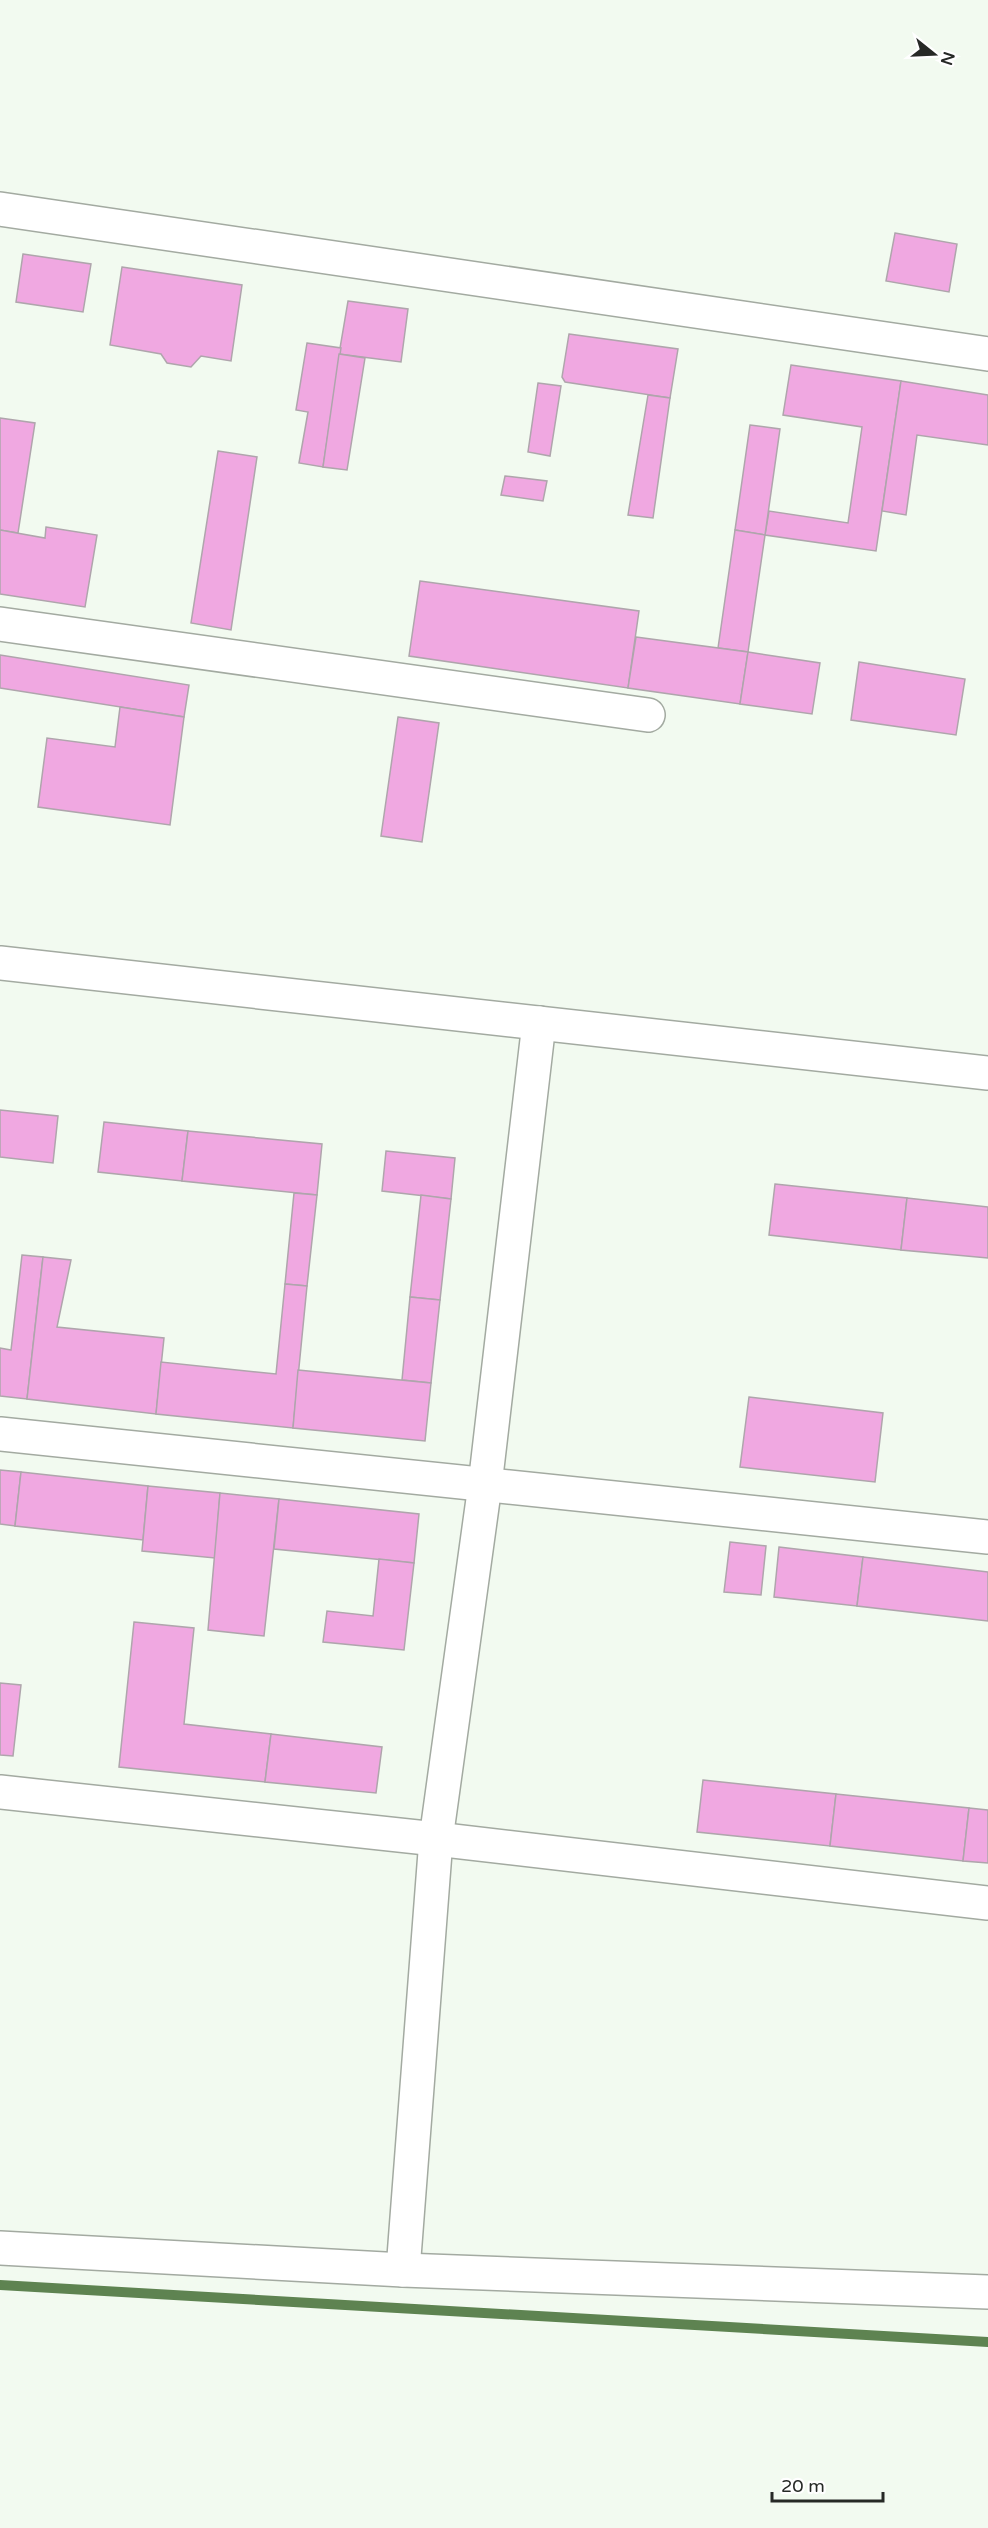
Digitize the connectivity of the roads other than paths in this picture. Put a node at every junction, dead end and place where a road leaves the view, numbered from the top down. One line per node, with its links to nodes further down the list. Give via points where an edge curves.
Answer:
1 (0, 209): 2 (street)
2 (988, 354)
3 (0, 624): 4 (street)
4 (648, 715)
5 (0, 963): 6 (street)
6 (539, 1023): 7 (street); 9 (street)
7 (988, 1073)
8 (0, 1434): 9 (street)
9 (485, 1485): 10 (street); 12 (street)
10 (988, 1537)
11 (0, 1792): 12 (street)
12 (436, 1839): 13 (street); 15 (street)
13 (988, 1903)
14 (0, 2248): 15 (street)
15 (403, 2270): 16 (street)
16 (988, 2292)

